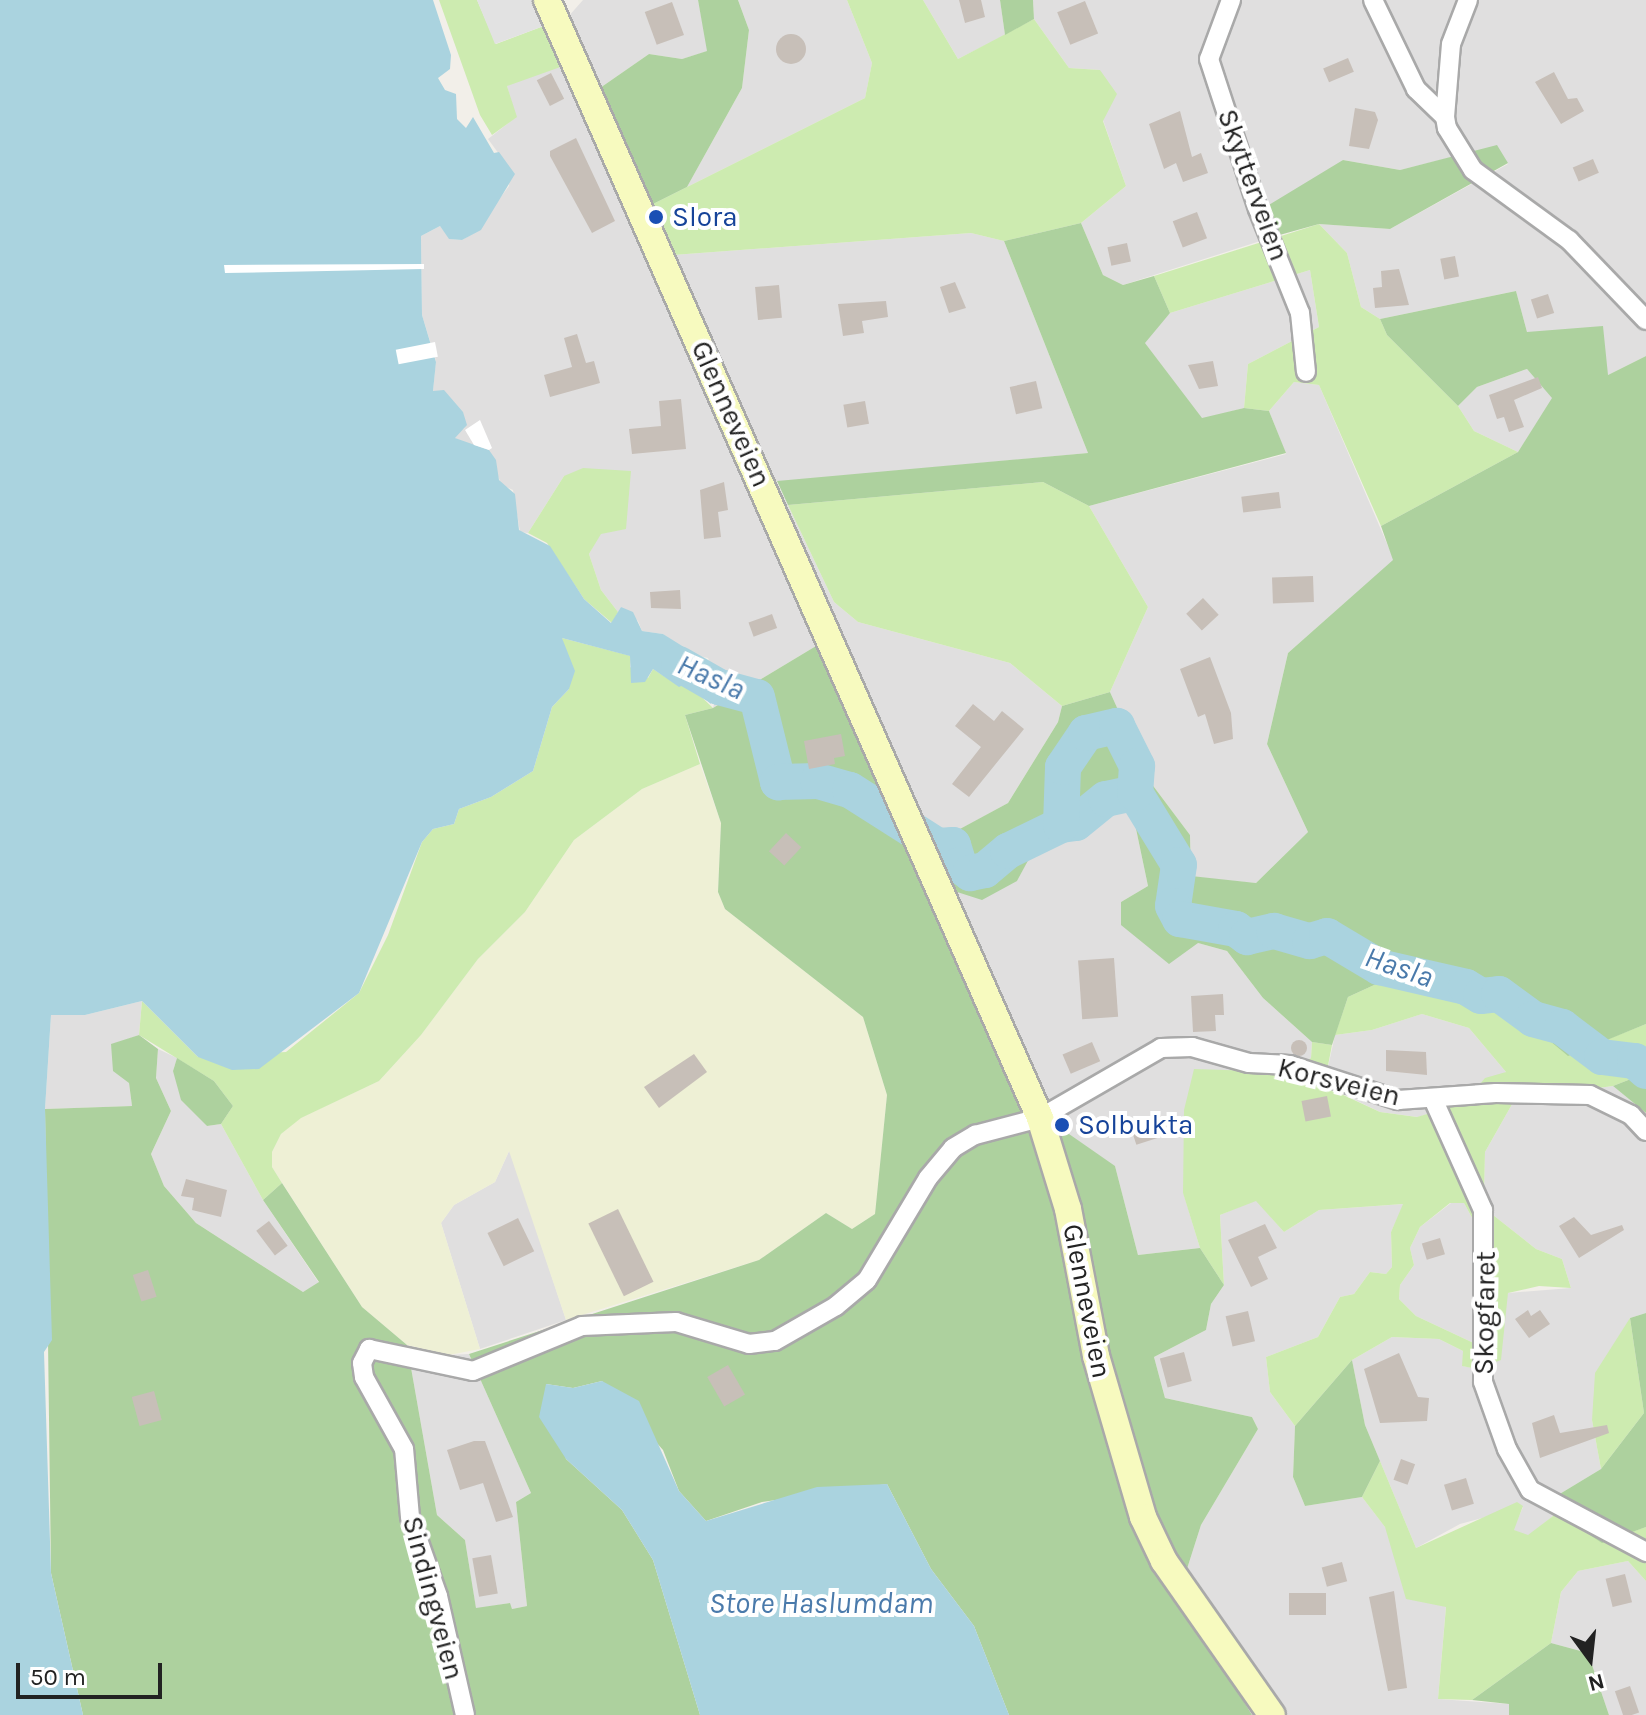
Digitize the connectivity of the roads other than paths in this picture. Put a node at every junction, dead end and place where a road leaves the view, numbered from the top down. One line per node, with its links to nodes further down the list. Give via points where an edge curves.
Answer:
1 (547, 0): 9 (main road, Glenneveien)
2 (1231, 0): 7 (street, Skytterveien, via 1209,59 1258,209 1300,313)
3 (1373, 0): 5 (street, via 1416,89)
4 (1468, 0): 5 (street, via 1451,44)
5 (1445, 117): 6 (street, via 1473,170 1569,240)
6 (1646, 320)
7 (1306, 372)
8 (1434, 1101): 9 (street, Korsveien, via 1398,1100 1309,1070 1249,1063 1179,1046 1139,1059); 10 (street, Korsveien, via 1496,1093 1590,1095 1631,1115); 12 (street, Skogfaret, via 1486,1222 1483,1382 1507,1449 1530,1490)
9 (1040, 1118): 11 (street, Korsveien, via 975,1135 953,1148 928,1178 867,1280 836,1306 775,1341 749,1344 676,1322 582,1326 473,1371); 14 (main road, Glenneveien, via 1068,1209 1099,1370 1143,1517 1164,1561)
10 (1646, 1131)
11 (369, 1349): 13 (street, Sindingveien, via 362,1363 364,1377 404,1449 410,1517 438,1596)
12 (1646, 1552)
13 (465, 1715)
14 (1272, 1715)

